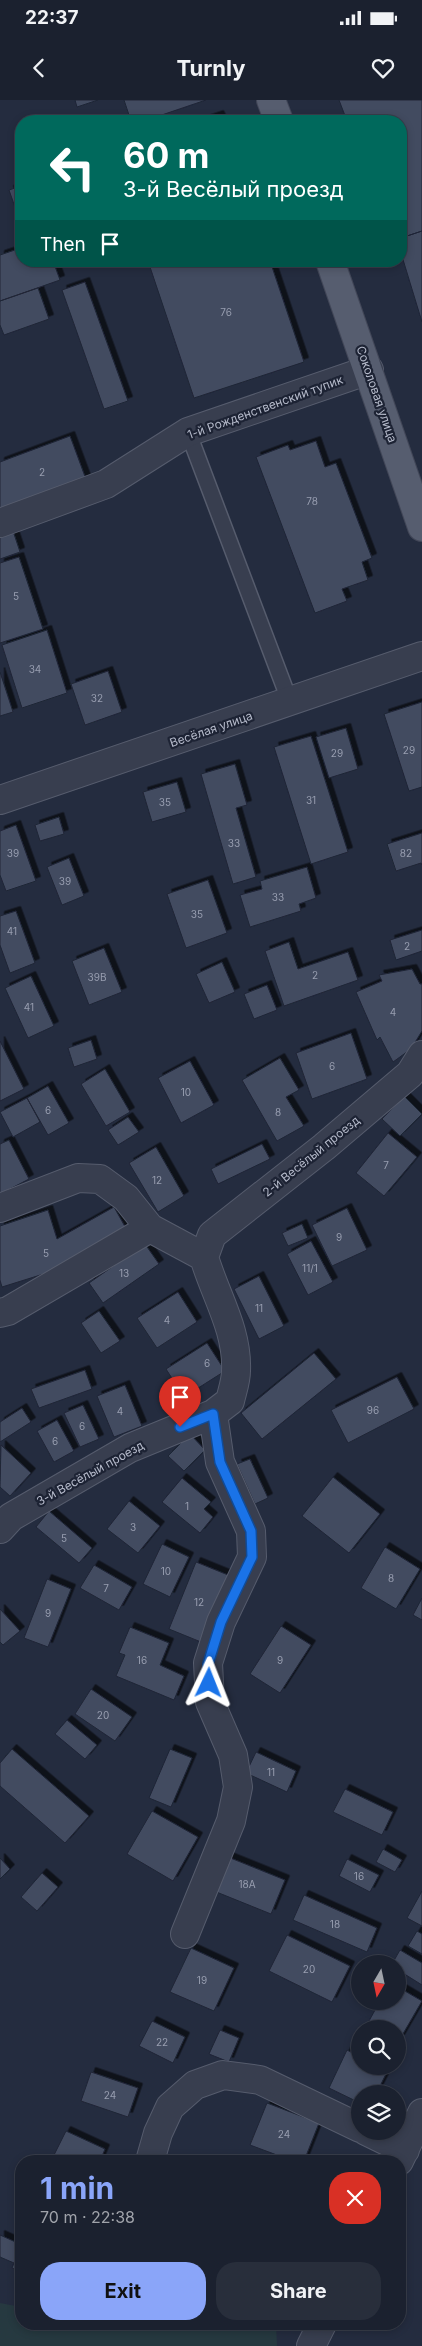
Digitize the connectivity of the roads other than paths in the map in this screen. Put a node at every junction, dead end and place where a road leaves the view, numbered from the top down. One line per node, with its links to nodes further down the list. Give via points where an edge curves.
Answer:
1 (272, 100): 2 (main road)
2 (277, 115)
3 (332, 267): 4 (main road, Соколовая улица)
4 (369, 370): 5 (street, 1-й Рожденственский тупик); 7 (main road, Соколовая улица)
5 (188, 432): 6 (street, 1-й Рожденственский тупик, via 106,484); 9 (lane)
6 (0, 522)
7 (422, 527)
8 (422, 656): 9 (street, Весёлая улица)
9 (290, 702): 10 (street, Весёлая улица)
10 (0, 800)
11 (422, 1055): 14 (street, 2-й Весёлый проезд, via 410,1074 212,1235)
12 (0, 1208): 13 (street, via 78,1178 100,1179 126,1198)
13 (150, 1228): 14 (street); 15 (street)
14 (204, 1257): 16 (street, via 229,1322 236,1372 230,1401)
15 (0, 1313)
16 (213, 1414): 17 (street, 3-й Весёлый проезд, via 130,1448 11,1517); 18 (street, via 220,1462 251,1531 252,1557 221,1622 208,1664 210,1702 233,1755 238,1787 231,1821)
17 (0, 1529)
18 (185, 1934)
19 (422, 2113): 24 (street)
20 (351, 2124): 22 (street, via 260,2080 223,2075 195,2085 170,2106)
21 (379, 2140): 23 (street)
22 (152, 2155)
23 (401, 2155)
24 (402, 2155)
25 (319, 2330): 26 (street)
26 (311, 2346)

